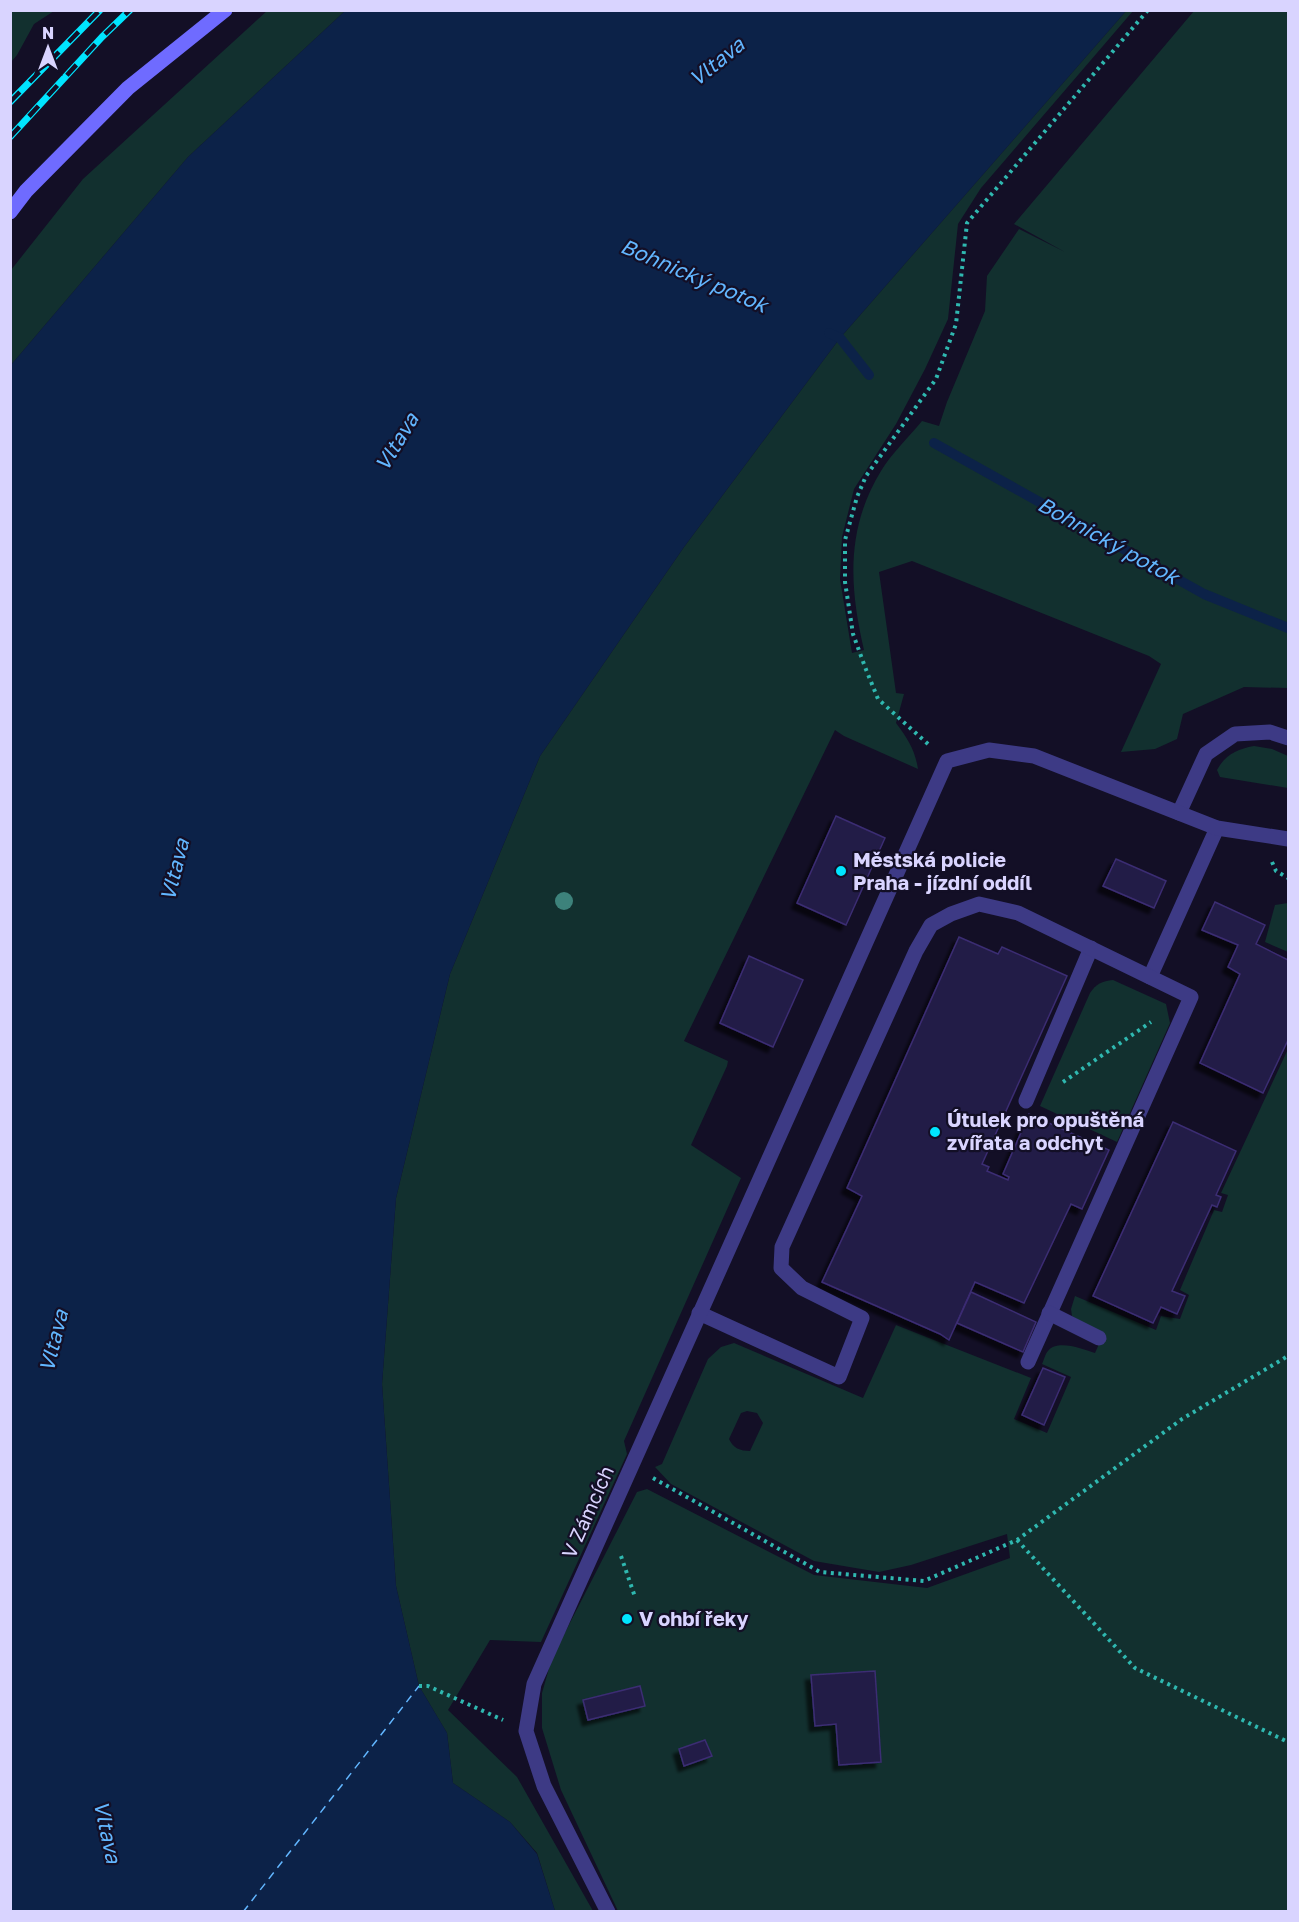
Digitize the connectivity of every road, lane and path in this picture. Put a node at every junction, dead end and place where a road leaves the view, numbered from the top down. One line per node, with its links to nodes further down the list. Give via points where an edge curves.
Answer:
1 (225, 10): 3 (main road, via 128,88)
2 (1148, 10): 5 (path, via 967,223 956,324 936,379 866,476 845,540 845,582 853,634 878,699)
3 (10, 212)
4 (1288, 738): 6 (street, via 1270,732 1235,734 1206,754)
5 (947, 761): 6 (street, via 989,750 1034,756); 13 (street, V Zámcích)
6 (1179, 813): 7 (street)
7 (1217, 828): 8 (street); 10 (street)
8 (1288, 839)
9 (1091, 948): 10 (street); 12 (street); 13 (street, via 1018,912 979,904 931,926 915,951 782,1247 781,1268 802,1288 862,1318 839,1377)
10 (1150, 977): 11 (street, via 1191,997)
11 (1186, 1007): 12 (path, via 1169,1010 1058,1086); 14 (street)
12 (1028, 1095)
13 (699, 1313): 18 (street, V Zámcích)
14 (1049, 1313): 15 (street); 17 (street)
15 (1099, 1338)
16 (1288, 1356): 19 (path, via 1182,1419)
17 (1028, 1362)
18 (631, 1466): 19 (path, via 820,1572 924,1581); 21 (street, V Zámcích, via 534,1684)
19 (1017, 1540): 22 (path, via 1135,1668)
20 (419, 1686): 21 (path, via 428,1686)
21 (526, 1731): 23 (street, via 544,1786)
22 (1288, 1742)
23 (608, 1911)

